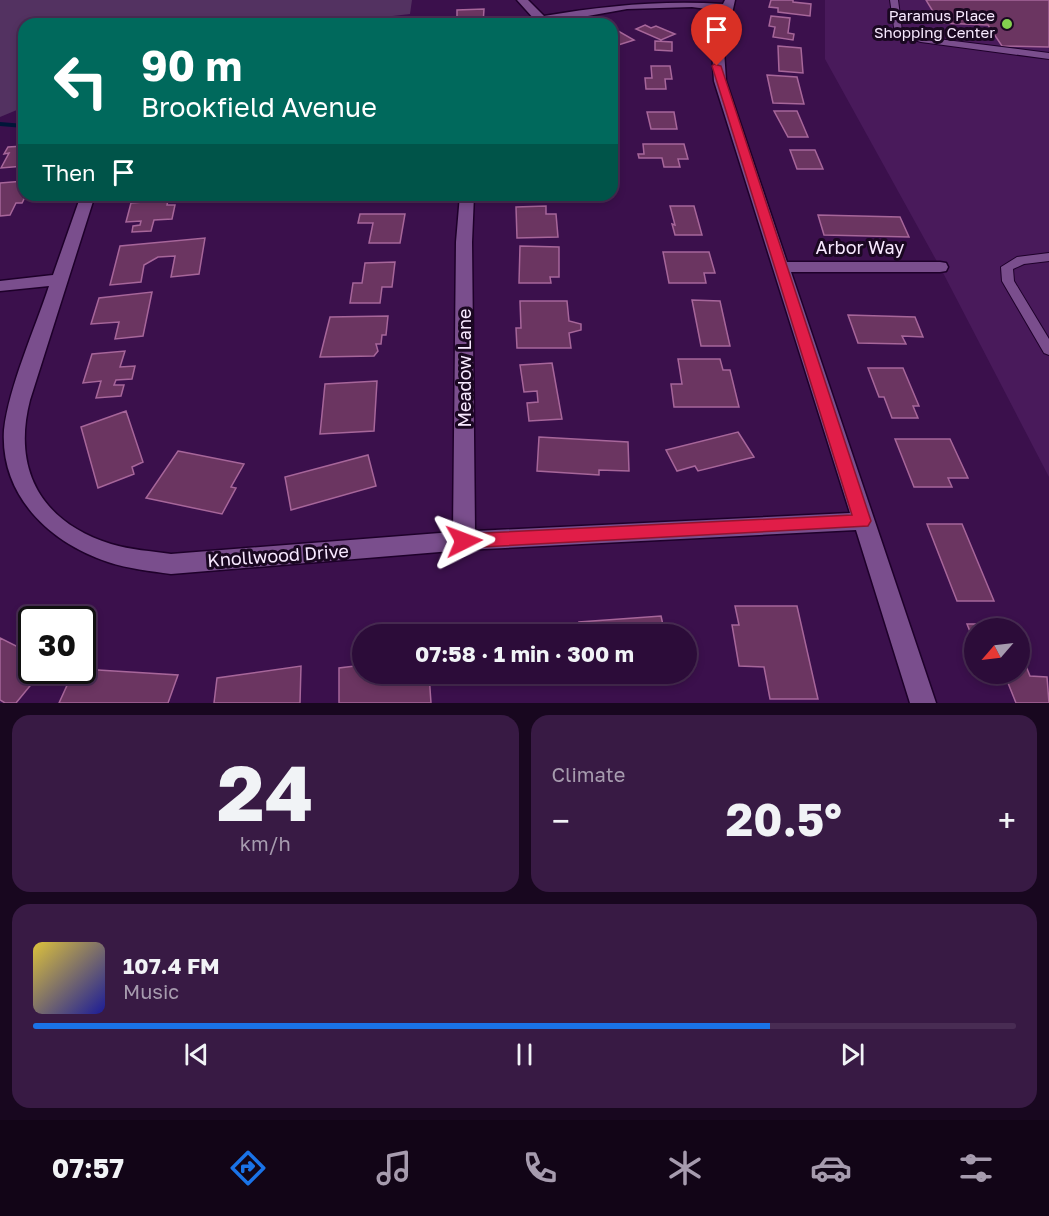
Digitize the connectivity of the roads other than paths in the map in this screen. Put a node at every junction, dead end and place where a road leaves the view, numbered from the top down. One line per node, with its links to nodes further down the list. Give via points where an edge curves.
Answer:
1 (522, 0): 4 (street)
2 (894, 0): 6 (lane, via 898,32 921,39)
3 (729, 4): 5 (street, via 627,6); 10 (street, via 717,66)
4 (536, 18)
5 (561, 18)
6 (1049, 56)
7 (86, 201): 12 (street, Knollwood Drive)
8 (467, 201): 16 (street, Meadow Lane)
9 (1049, 257): 14 (lane, via 1021,260 1007,267 1008,281)
10 (781, 267): 11 (street, Arbor Way); 15 (street)
11 (940, 267)
12 (60, 280): 13 (street); 16 (street, Knollwood Drive, via 13,429 14,457 23,485 38,508 59,528 90,546 171,564)
13 (0, 286)
14 (1049, 350)
15 (862, 521): 16 (street, Knollwood Drive); 17 (street)
16 (464, 541)
17 (923, 703)

